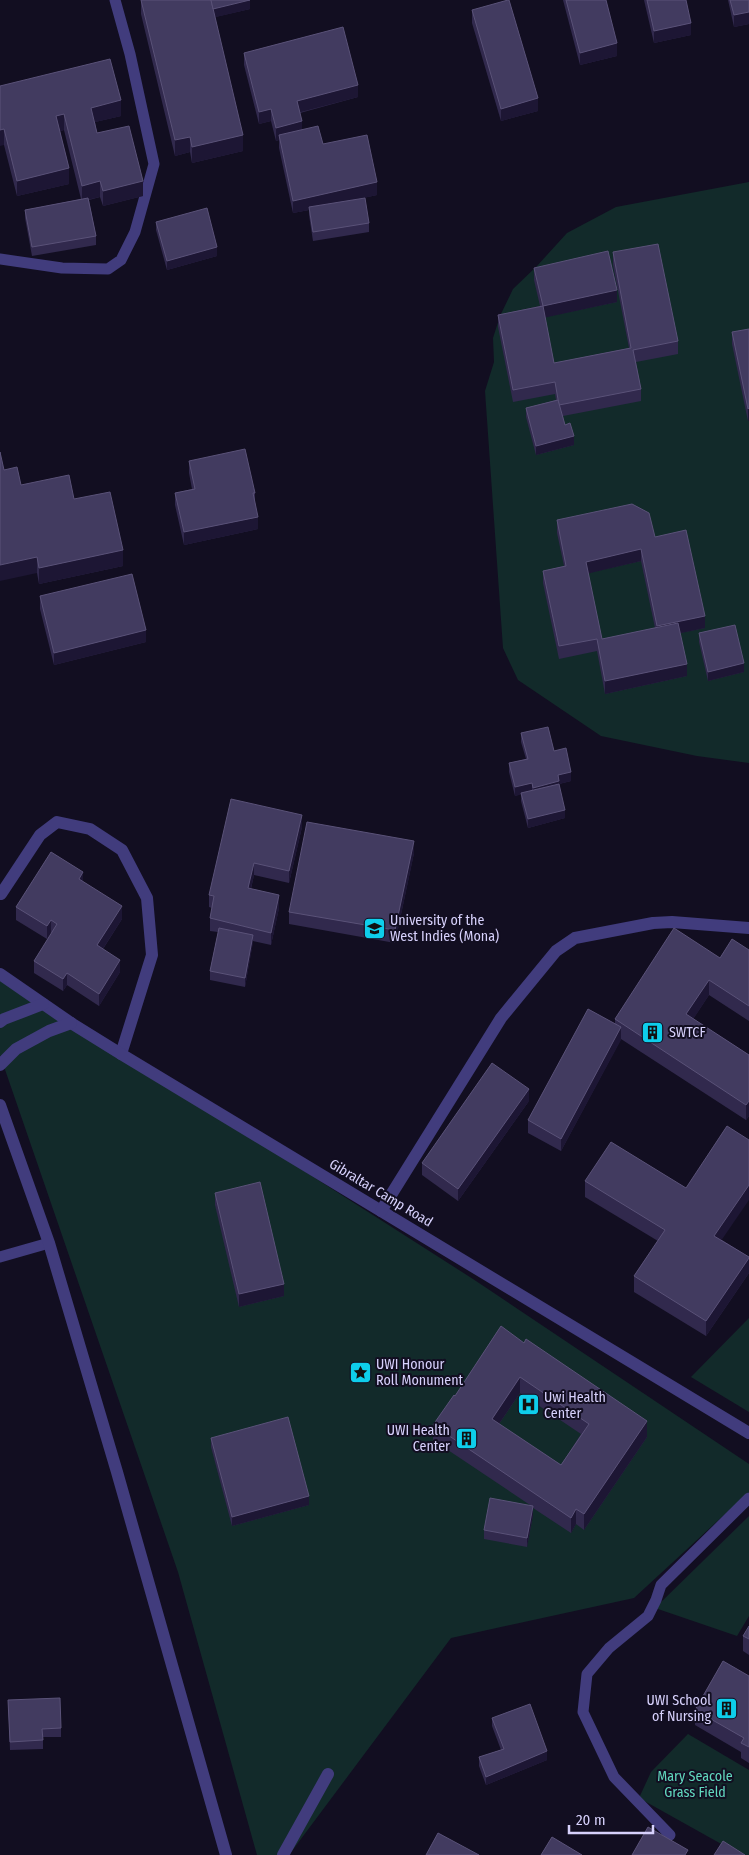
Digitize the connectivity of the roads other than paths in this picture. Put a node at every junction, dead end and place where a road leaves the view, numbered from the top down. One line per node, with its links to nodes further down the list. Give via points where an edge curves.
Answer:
1 (115, 0): 2 (lane, via 154,164 135,232 121,260 108,269 62,268)
2 (0, 259)
3 (2, 894): 9 (street, via 40,834 58,822 90,829 122,850 147,898 152,955)
4 (749, 928): 12 (street, via 653,923 575,938 556,951 501,1018)
5 (0, 974): 6 (street, Gibraltar Camp Road)
6 (43, 1004): 7 (street); 8 (street, Gibraltar Camp Road)
7 (0, 1022)
8 (71, 1023): 9 (street, Gibraltar Camp Road); 10 (street, via 16,1048)
9 (121, 1054): 12 (street, Gibraltar Camp Road)
10 (0, 1065)
11 (0, 1105): 13 (street)
12 (381, 1210): 15 (street, Gibraltar Camp Road)
13 (49, 1243): 14 (lane); 19 (street)
14 (0, 1257)
15 (749, 1432)
16 (749, 1498): 18 (lane, via 661,1586 648,1616 609,1648 587,1674 583,1712 614,1777)
17 (328, 1774): 20 (street)
18 (670, 1834)
19 (226, 1855)
20 (283, 1855)

